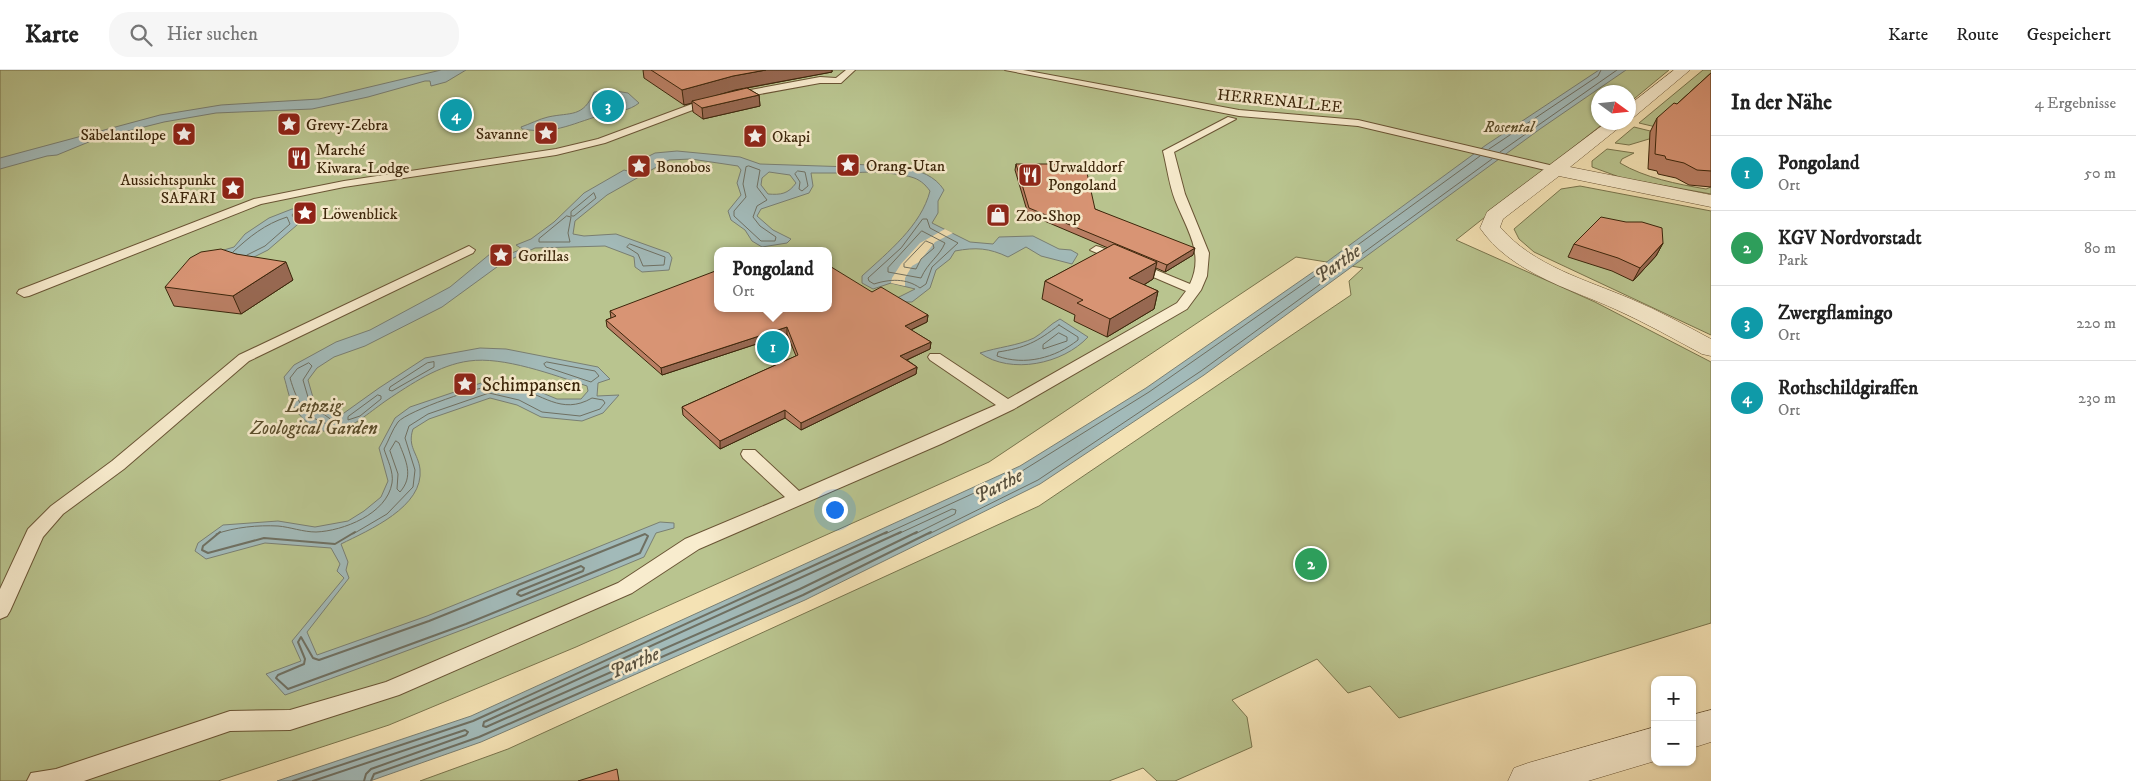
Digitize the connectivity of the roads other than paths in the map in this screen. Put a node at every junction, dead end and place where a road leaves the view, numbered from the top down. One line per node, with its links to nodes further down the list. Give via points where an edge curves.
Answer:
1 (852, 70): 12 (lane, via 844,83 820,80 737,95 695,106 601,141 556,152 344,184 258,201)
2 (1009, 70): 7 (lane, HERRENALLEE, via 1239,113 1358,123)
3 (1683, 70): 4 (street)
4 (1636, 108)
5 (1231, 119): 11 (lane, via 1168,151 1181,199 1202,243 1204,262)
6 (1608, 130): 7 (street)
7 (1558, 170): 8 (street); 13 (street, via 1494,216 1490,228 1495,236 1519,256 1657,320)
8 (1711, 201)
9 (469, 250): 18 (lane, via 244,358 118,466 57,510 35,534)
10 (1096, 250): 11 (lane)
11 (1194, 290): 15 (lane, via 1182,306)
12 (24, 293)
13 (1711, 349)
14 (934, 357): 15 (lane)
15 (1008, 406): 17 (lane)
16 (748, 454): 17 (lane)
17 (797, 499): 22 (lane, via 692,544 625,588 391,689 290,720 230,721 56,780)
18 (0, 611)
19 (1711, 726): 20 (street)
20 (1696, 731)
21 (1651, 745): 23 (street)
22 (39, 781)
23 (1528, 781)

